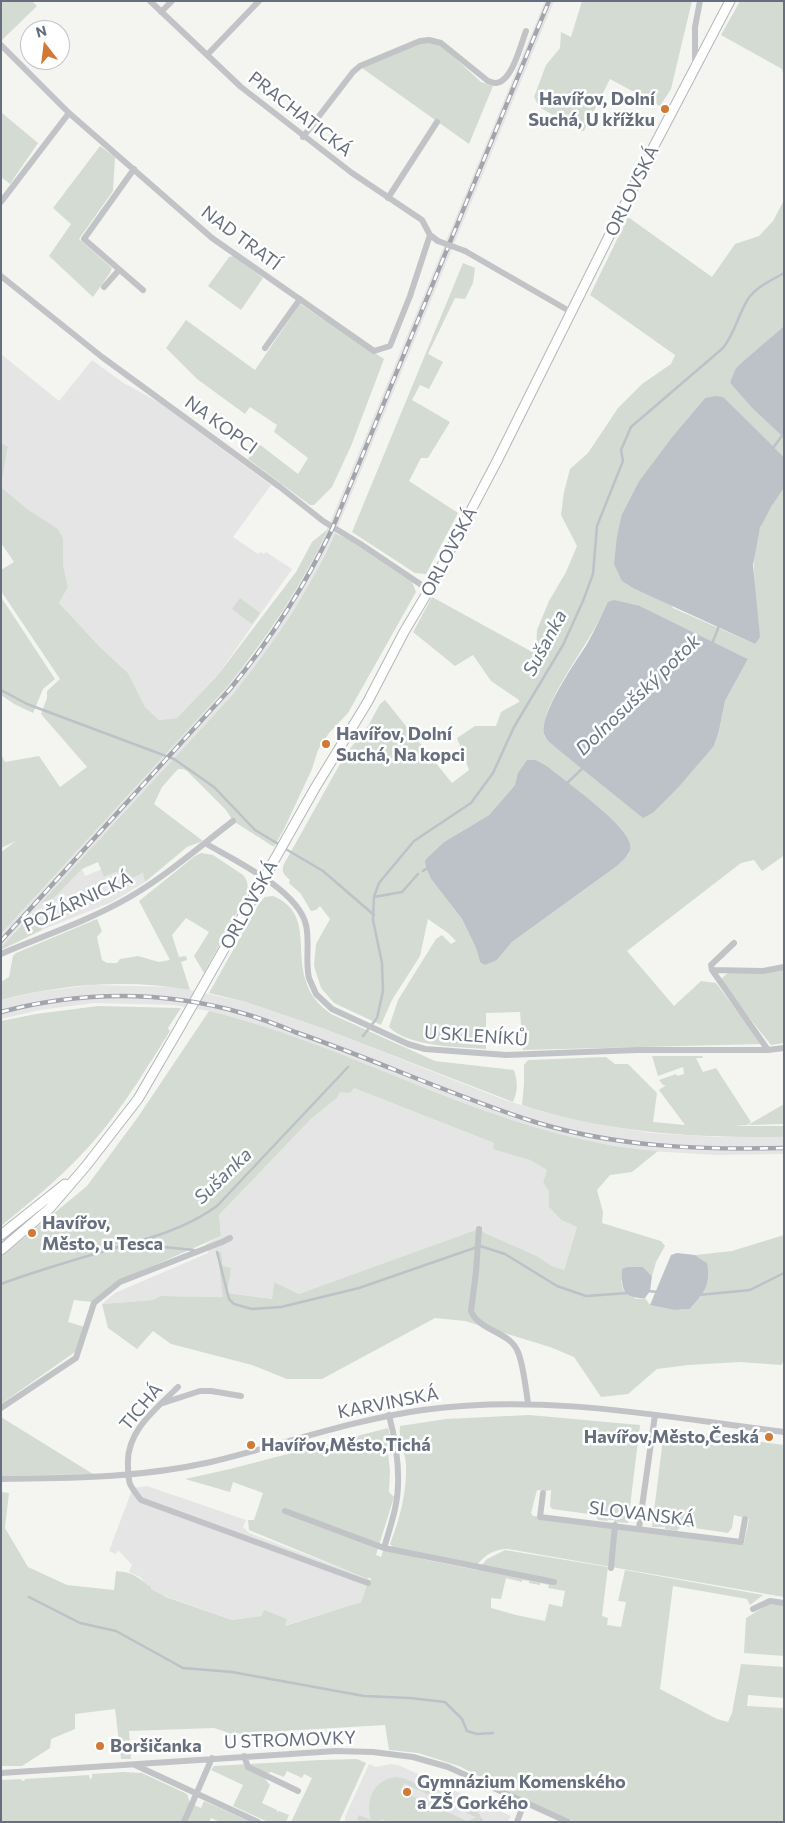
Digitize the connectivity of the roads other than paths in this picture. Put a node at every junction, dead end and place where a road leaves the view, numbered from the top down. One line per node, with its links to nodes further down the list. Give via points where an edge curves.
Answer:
1 (150, 1): 6 (street, PRACHATICKÁ)
2 (172, 1): 6 (street)
3 (259, 1): 9 (street)
4 (700, 1): 10 (street, ORLOVSKÁ, via 695,27)
5 (730, 1): 10 (main road, ORLOVSKÁ)
6 (161, 12): 9 (street, PRACHATICKÁ)
7 (526, 31): 13 (street, via 512,69 505,80 496,83 488,81 441,43 430,40 420,41 360,66)
8 (1, 45): 11 (street, NAD TRATÍ)
9 (207, 55): 13 (street, PRACHATICKÁ)
10 (695, 65): 23 (main road, ORLOVSKÁ)
11 (69, 113): 14 (street, NAD TRATÍ); 16 (street)
12 (437, 122): 15 (street)
13 (303, 137): 15 (street, PRACHATICKÁ)
14 (134, 170): 18 (street, via 84,239); 22 (street, NAD TRATÍ, via 212,238)
15 (388, 198): 17 (street, PRACHATICKÁ, via 422,220)
16 (1, 202)
17 (430, 235): 22 (street, NAD TRATÍ, via 390,346 374,351); 23 (street, PRACHATICKÁ, bridge, via 465,251)
18 (119, 270): 20 (street); 21 (street)
19 (1, 276): 25 (street, NA KOPCI, via 102,357 323,520)
20 (104, 287)
21 (143, 290)
22 (300, 299): 24 (street)
23 (571, 312): 25 (main road, ORLOVSKÁ)
24 (265, 348)
25 (429, 590): 28 (main road, ORLOVSKÁ)
26 (233, 821): 27 (street, POŽÁRNICKÁ)
27 (205, 842): 28 (street); 30 (street, POŽÁRNICKÁ, via 127,898)
28 (264, 878): 34 (street, U SKLENÍKŮ, via 289,896 302,912 307,928 308,974 316,994 332,1010 408,1044 426,1049 506,1056 638,1050); 35 (main road, ORLOVSKÁ, via 138,1099)
29 (734, 943): 32 (street, via 711,965)
30 (1, 954)
31 (784, 967): 32 (street, via 763,971)
32 (712, 970): 34 (street)
33 (784, 1048): 34 (street, U SKLENÍKŮ)
34 (768, 1050)
35 (86, 1166): 37 (main road); 39 (main road, via 50,1208)
36 (479, 1232): 43 (street, via 471,1311 484,1326 517,1349)
37 (1, 1234)
38 (230, 1238): 44 (street, via 120,1282 94,1303 76,1358)
39 (1, 1250)
40 (178, 1387): 42 (street, TICHÁ)
41 (241, 1396): 42 (street, via 211,1390)
42 (161, 1403): 48 (street, TICHÁ, via 131,1440 127,1454)
43 (528, 1403): 45 (street, KARVINSKÁ, via 457,1406); 46 (street, KARVINSKÁ)
44 (1, 1408)
45 (389, 1415): 48 (street, KARVINSKÁ, via 211,1462); 55 (street, via 398,1458 398,1475 395,1508)
46 (655, 1415): 47 (street, KARVINSKÁ); 54 (street)
47 (784, 1432)
48 (128, 1476): 49 (street, KARVINSKÁ); 58 (street, via 141,1500)
49 (1, 1479)
50 (543, 1493): 53 (street, SLOVANSKÁ, via 540,1517)
51 (285, 1511): 55 (street)
52 (745, 1519): 54 (street, SLOVANSKÁ, via 741,1542)
53 (615, 1525): 54 (street, SLOVANSKÁ); 56 (street)
54 (639, 1528)
55 (384, 1548): 57 (street)
56 (610, 1568)
57 (554, 1582)
58 (368, 1583)
59 (784, 1603): 60 (street, via 770,1601)
60 (753, 1609)
61 (244, 1756): 62 (street, U STROMOVKY); 65 (street, via 248,1767); 67 (street, U STROMOVKY, via 336,1750 413,1757 448,1767)
62 (212, 1758): 63 (street, U STROMOVKY); 66 (street)
63 (134, 1765): 64 (street, U STROMOVKY); 66 (street)
64 (1, 1773)
65 (298, 1792)
66 (196, 1795): 68 (street); 69 (street)
67 (524, 1803): 70 (street); 71 (street, U STROMOVKY)
68 (184, 1822)
69 (258, 1822)
70 (517, 1822)
71 (568, 1822)

